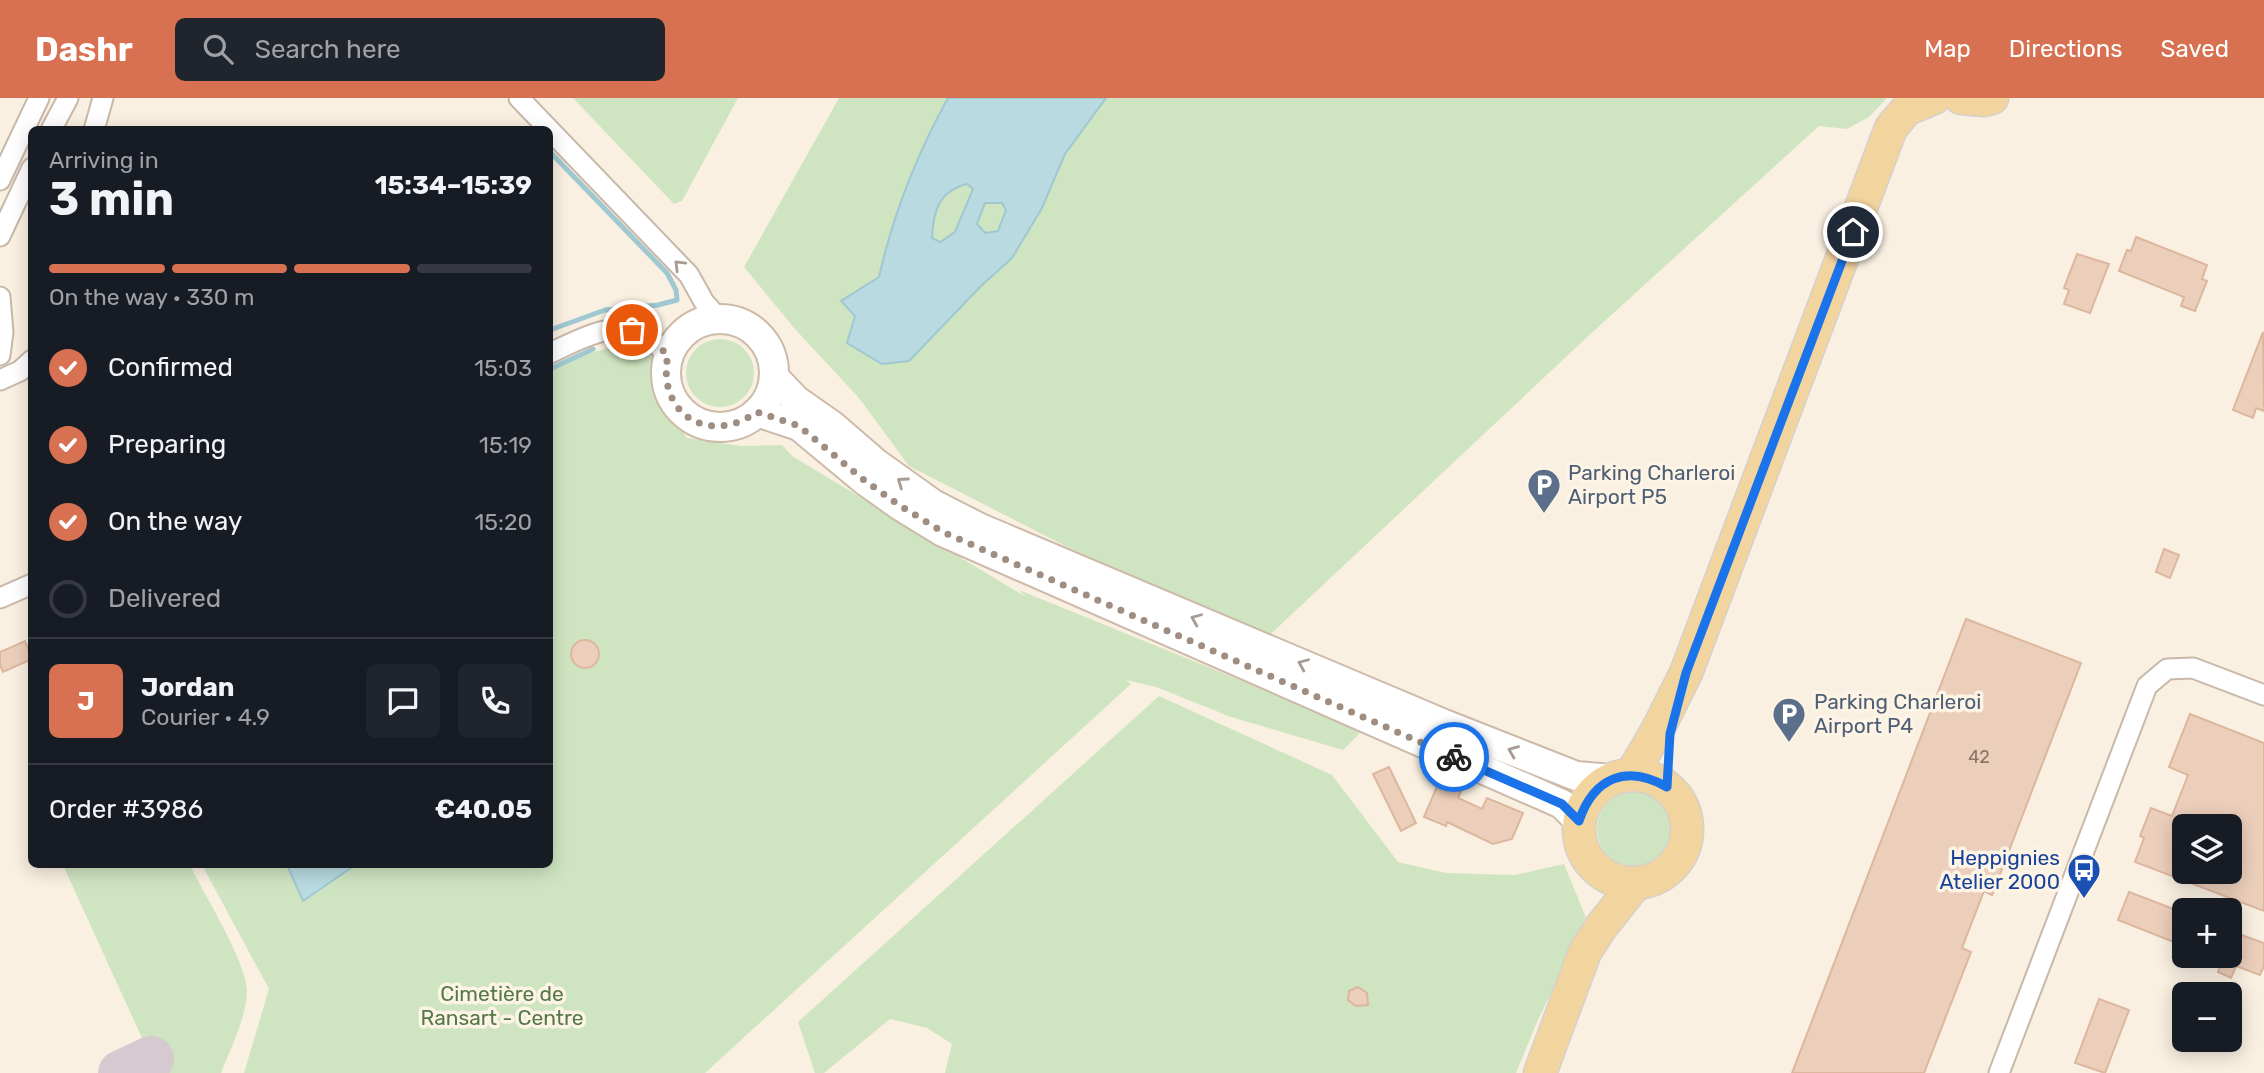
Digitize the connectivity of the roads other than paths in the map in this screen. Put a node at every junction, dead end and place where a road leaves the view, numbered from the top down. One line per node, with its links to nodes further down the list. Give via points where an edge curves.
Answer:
1 (39, 98): 13 (street)
2 (68, 98): 8 (street)
3 (103, 98): 9 (street)
4 (519, 98): 10 (street, one-way to 4)
5 (1961, 98): 6 (main road)
6 (1992, 98)
7 (1917, 102): 26 (main road, via 1891,128)
8 (53, 126)
9 (95, 126)
10 (546, 126)
11 (553, 133): 16 (street, one-way to 11, via 690,275)
12 (28, 176): 14 (street)
13 (0, 180)
14 (0, 236)
15 (0, 298): 18 (street, via 4,332)
16 (719, 319): 19 (street, via 688,329); 21 (street, via 744,325 763,341)
17 (553, 351): 19 (street, via 607,330 622,329 642,334)
18 (0, 355)
19 (668, 355): 23 (street, via 668,390 690,418 703,425 732,426)
20 (26, 366): 22 (street)
21 (774, 377): 23 (street); 28 (street, one-way to 21, via 1576,776 980,528 933,504 877,464)
22 (0, 380)
23 (757, 412): 30 (street, via 799,426 864,480 943,532 1562,804)
24 (28, 586): 25 (street)
25 (0, 598)
26 (1686, 673): 28 (main road, via 1657,732); 29 (main road, via 1670,734)
27 (2264, 695): 35 (street, via 2193,668 2167,669 2147,686)
28 (1621, 777): 29 (main road, via 1651,778); 30 (main road, via 1597,788)
29 (1667, 787): 32 (main road, via 1686,818 1687,837 1670,869)
30 (1579, 821): 31 (main road, via 1579,839)
31 (1591, 864): 32 (main road, via 1612,878); 33 (main road, via 1595,894)
32 (1636, 883): 33 (main road)
33 (1585, 952): 34 (main road)
34 (1540, 1073)
35 (1999, 1073)

